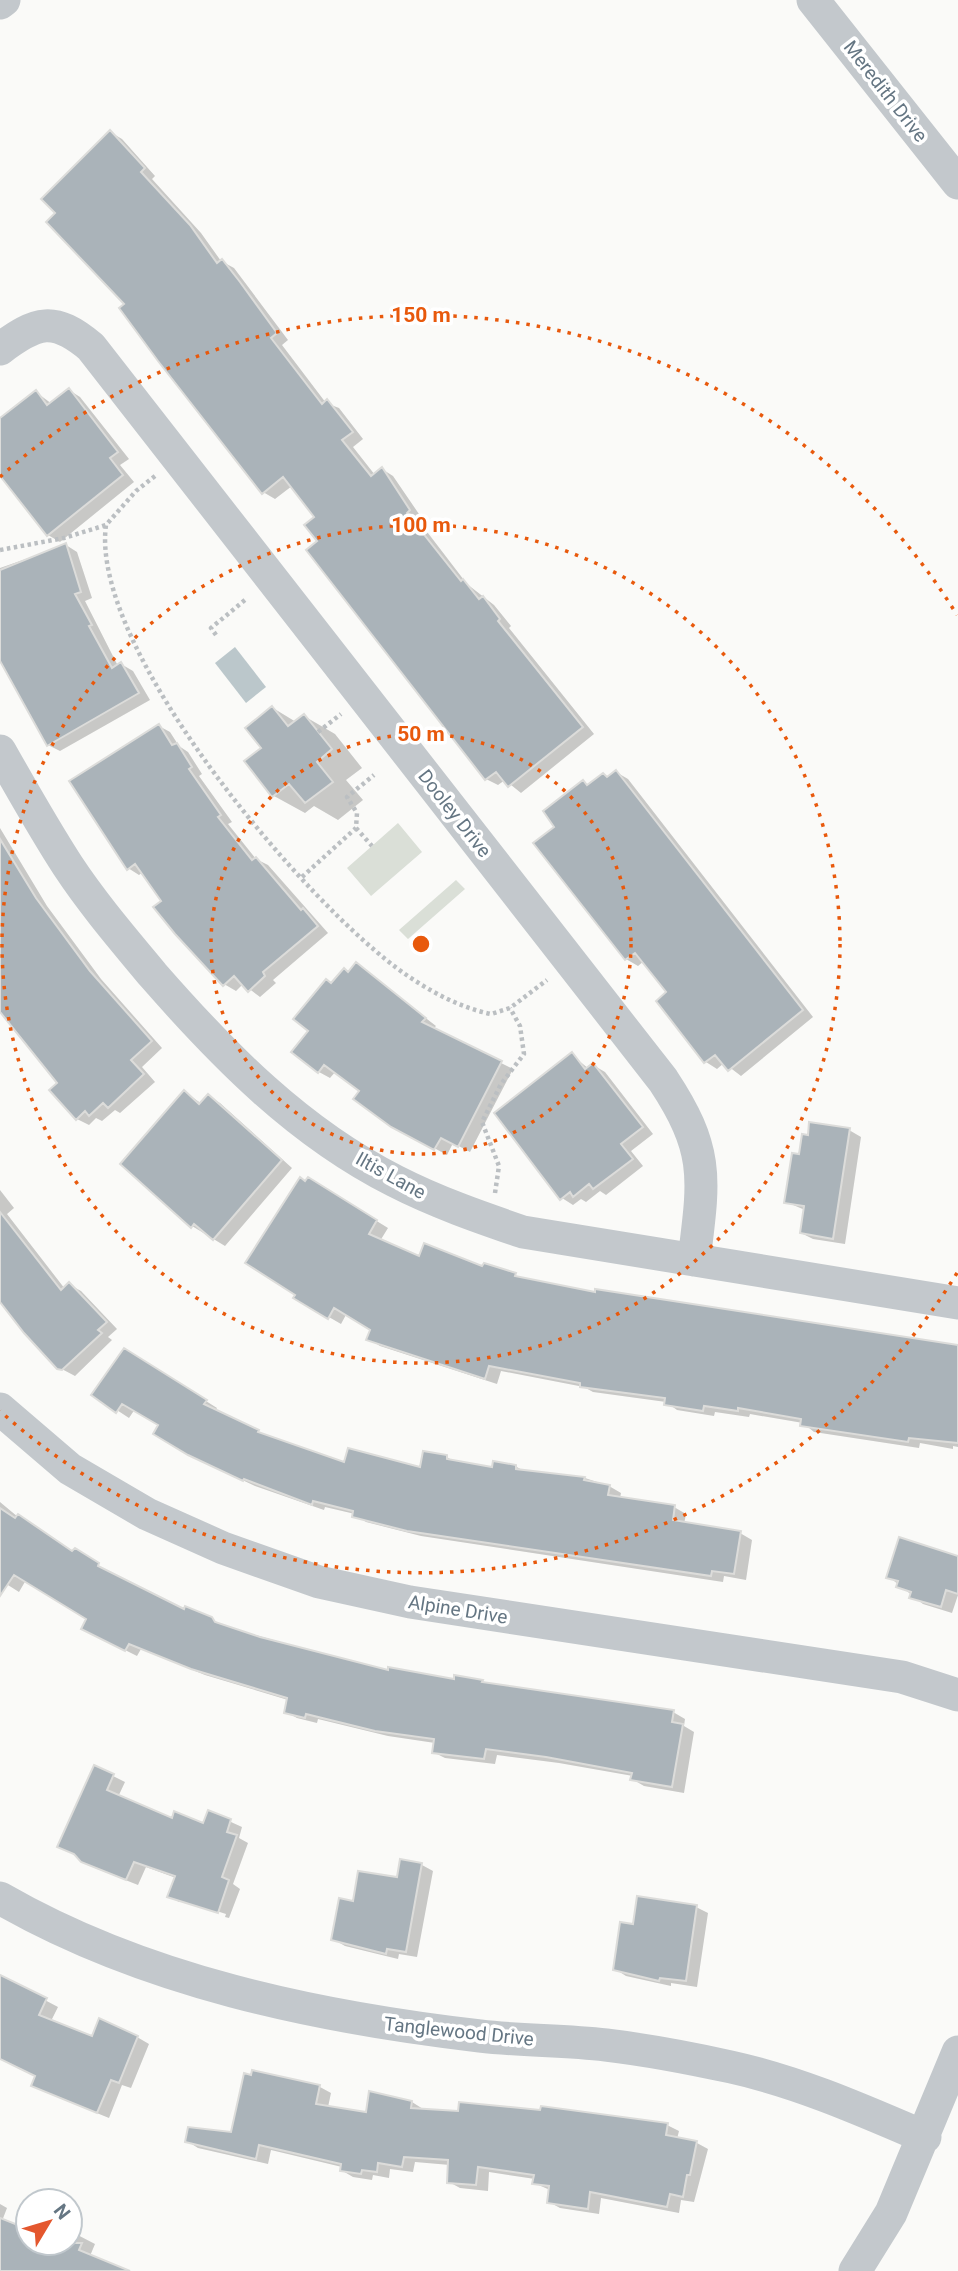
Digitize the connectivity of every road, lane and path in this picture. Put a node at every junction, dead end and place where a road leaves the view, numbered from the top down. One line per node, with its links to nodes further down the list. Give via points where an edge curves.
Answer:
1 (813, 0): 2 (street, Meredith Drive)
2 (958, 183)
3 (0, 349): 17 (street, Dooley Drive, via 23,331 41,325 74,333 91,347 663,1080 685,1112 698,1144 702,1173)
4 (164, 468): 5 (path)
5 (106, 525): 6 (path); 13 (path, via 107,561 116,602 135,647 208,761)
6 (0, 550)
7 (245, 600): 8 (path, via 211,628)
8 (216, 635)
9 (0, 751): 17 (street, Iltis Lane, via 69,867 133,951 254,1084 324,1137 393,1180 460,1211 523,1232)
10 (374, 775): 11 (path, via 346,797 357,813)
11 (356, 828): 12 (path); 13 (path)
12 (372, 846)
13 (302, 877): 15 (path, via 405,974 476,1011 491,1014)
14 (557, 972): 15 (path)
15 (510, 1007): 16 (path, via 520,1026 524,1054 501,1084 482,1122 499,1166)
16 (492, 1201)
17 (694, 1260): 18 (street, Iltis Lane)
18 (958, 1303)
19 (0, 1409): 20 (street, Alpine Drive, via 70,1469 148,1514 223,1548 319,1582 410,1602 902,1677)
20 (958, 1695)
21 (0, 1898): 23 (street, Tanglewood Drive, via 127,1956 220,1989 356,2019 481,2036 606,2045 733,2067 842,2100)
22 (958, 2052): 23 (street)
23 (925, 2137): 24 (street, via 891,2213)
24 (855, 2271)

